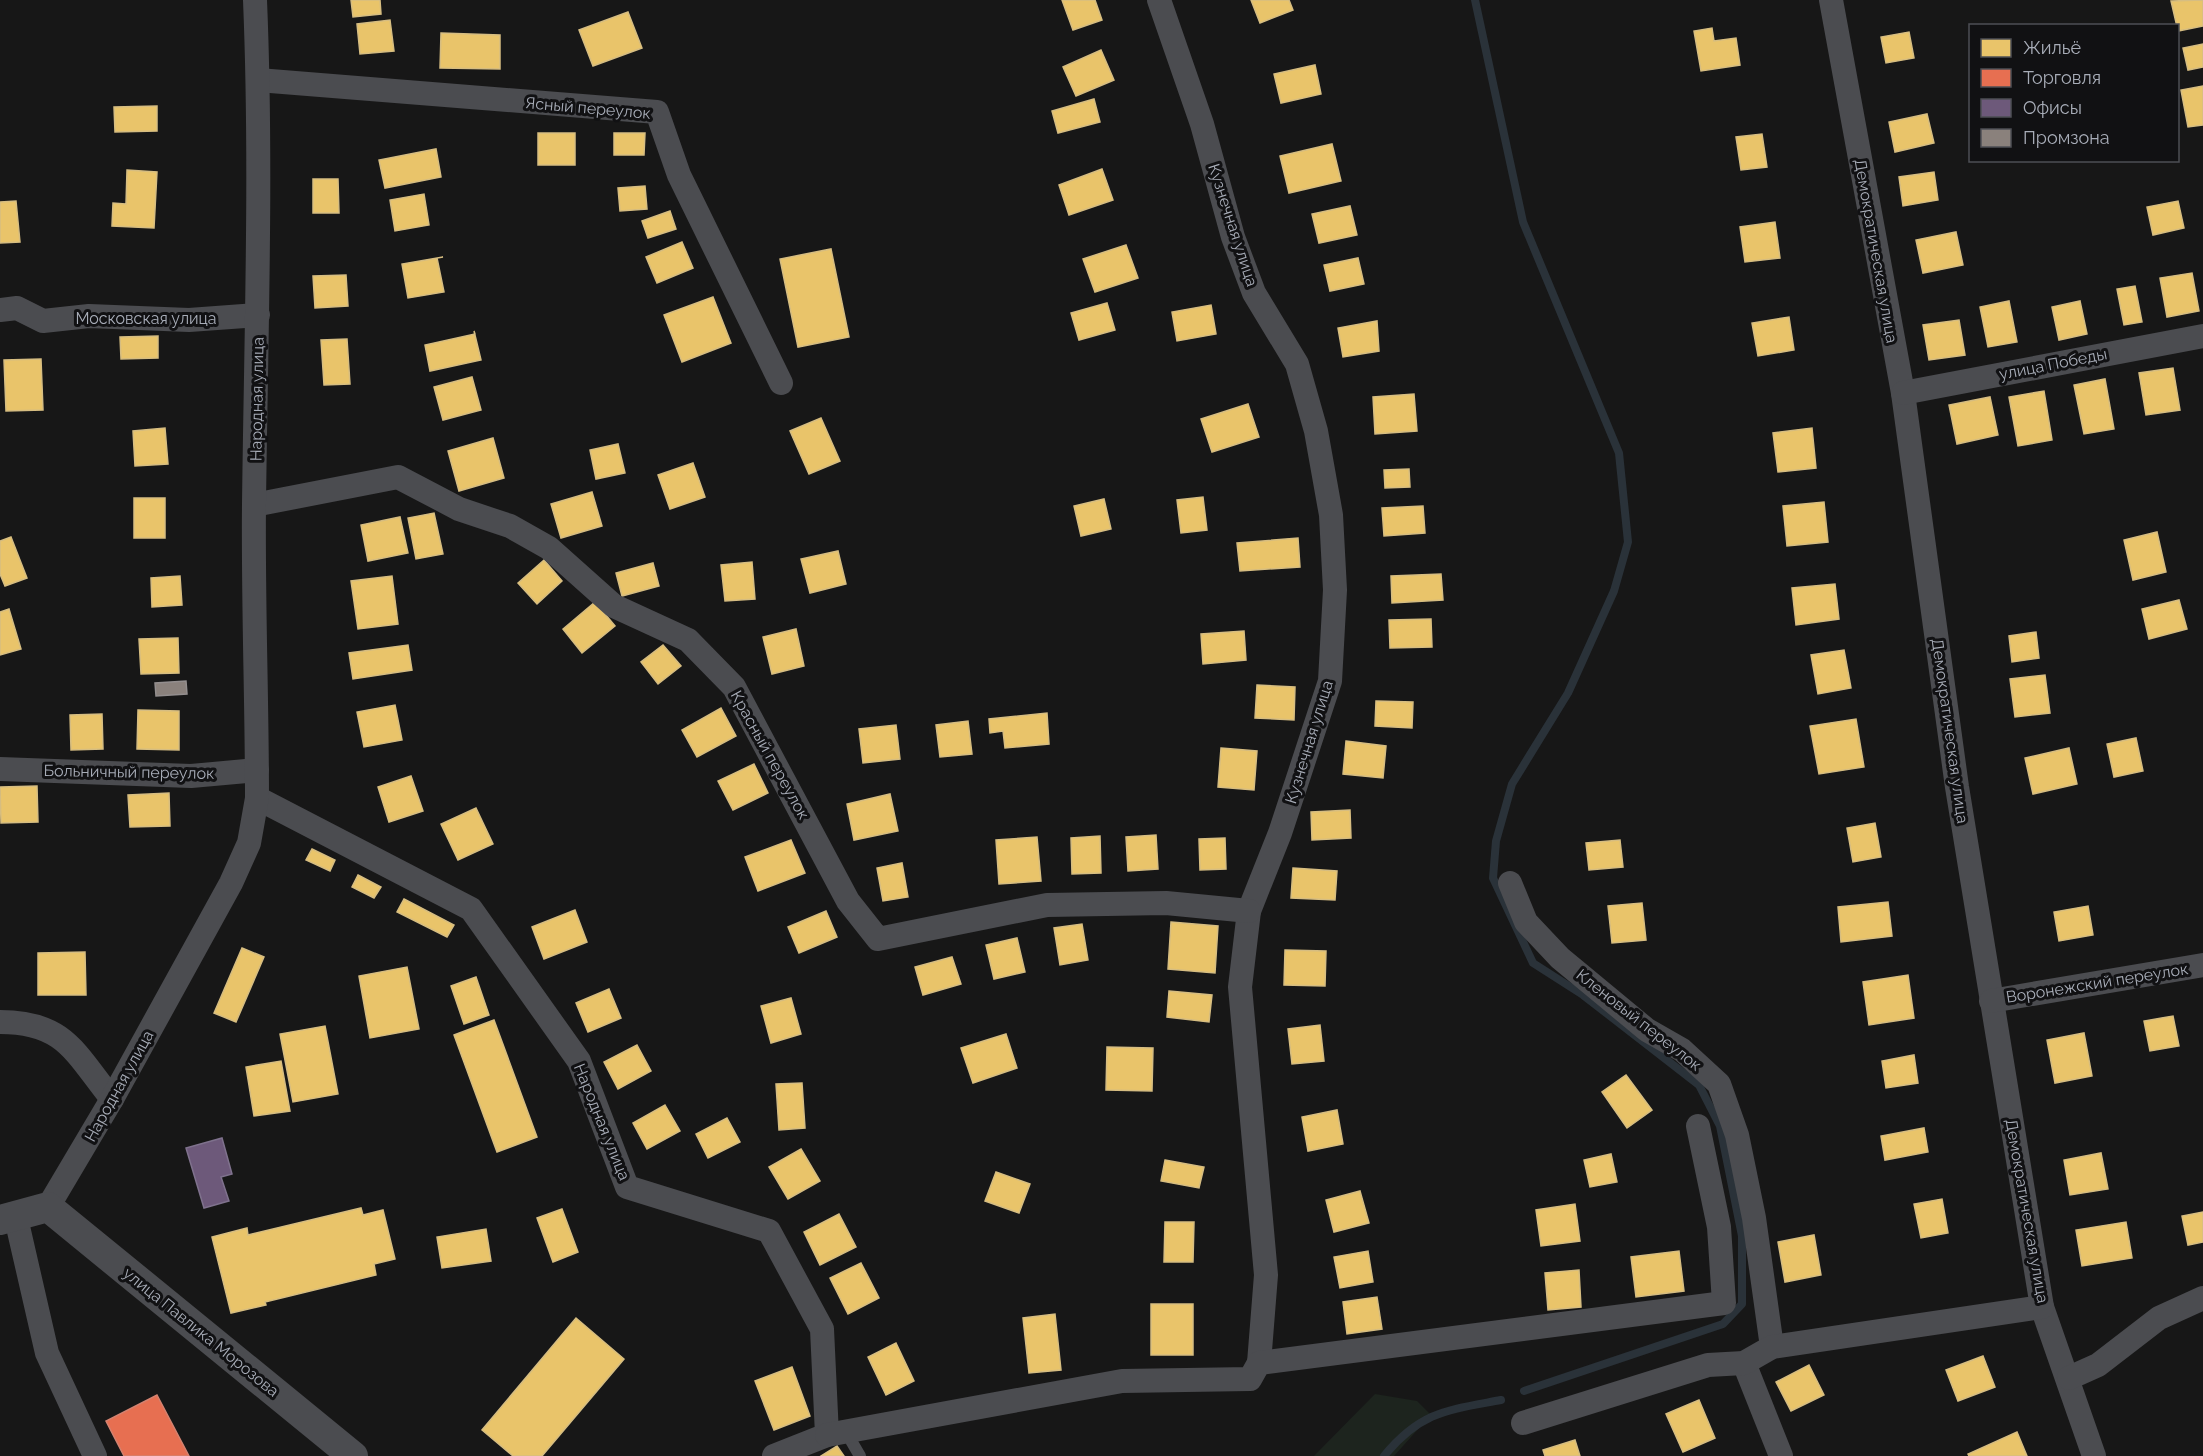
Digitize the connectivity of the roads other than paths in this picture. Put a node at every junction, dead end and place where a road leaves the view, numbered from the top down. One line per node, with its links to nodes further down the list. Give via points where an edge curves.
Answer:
1 (255, 0): 4 (street, Народная улица)
2 (1159, 0): 15 (street, Кузнечная улица, via 1254,293 1297,364 1316,431 1331,515 1335,590 1330,681 1280,833)
3 (1831, 0): 9 (street, Демократическая улица)
4 (258, 80): 6 (street, Народная улица); 8 (street, Ясный переулок, via 657,112 680,175)
5 (0, 310): 6 (street, Московская улица, via 17,308 42,321 89,316 189,320)
6 (258, 315): 10 (street, Народная улица)
7 (2203, 336): 9 (street, улица Победы)
8 (781, 383)
9 (1903, 393): 17 (street, Демократическая улица, via 1955,777)
10 (254, 505): 12 (street, Народная улица); 15 (street, Красный переулок, via 398,477 459,509 510,526 549,548 614,606 687,639 734,687 848,901 878,939 1047,905 1166,903)
11 (0, 769): 12 (street, Больничный переулок, via 191,776)
12 (257, 770): 13 (street, Народная улица)
13 (257, 798): 19 (street, Народная улица, via 249,843 231,883); 30 (street, Народная улица, via 471,909 579,1061 627,1187 769,1231 822,1329)
14 (1510, 883): 25 (street, Кленовый переулок, via 1526,922 1560,958 1647,1030 1682,1050 1719,1084 1737,1135 1750,1197)
15 (1249, 911): 26 (street, Кузнечная улица, via 1240,987 1266,1275)
16 (2203, 965): 17 (street, Воронежский переулок)
17 (1991, 1001): 24 (street, Демократическая улица)
18 (0, 1022): 19 (street, via 51,1030 70,1045)
19 (112, 1099): 21 (street, Народная улица)
20 (1698, 1126): 26 (street, via 1719,1227 1724,1303)
21 (48, 1208): 22 (street); 32 (street, улица Павлика Морозова)
22 (8, 1219): 31 (street, via 47,1353)
23 (2203, 1298): 28 (street, via 2159,1318 2098,1365)
24 (2042, 1306): 25 (street); 28 (street, Демократическая улица)
25 (1772, 1347): 27 (street)
26 (1259, 1363): 30 (street, via 1250,1379 1122,1382)
27 (1744, 1363): 29 (street, via 1708,1365); 35 (street)
28 (2069, 1378): 36 (street, Демократическая улица)
29 (1523, 1424)
30 (836, 1433): 33 (street); 34 (lane)
31 (95, 1456)
32 (353, 1456)
33 (774, 1456)
34 (860, 1456)
35 (1781, 1456)
36 (2094, 1456)

